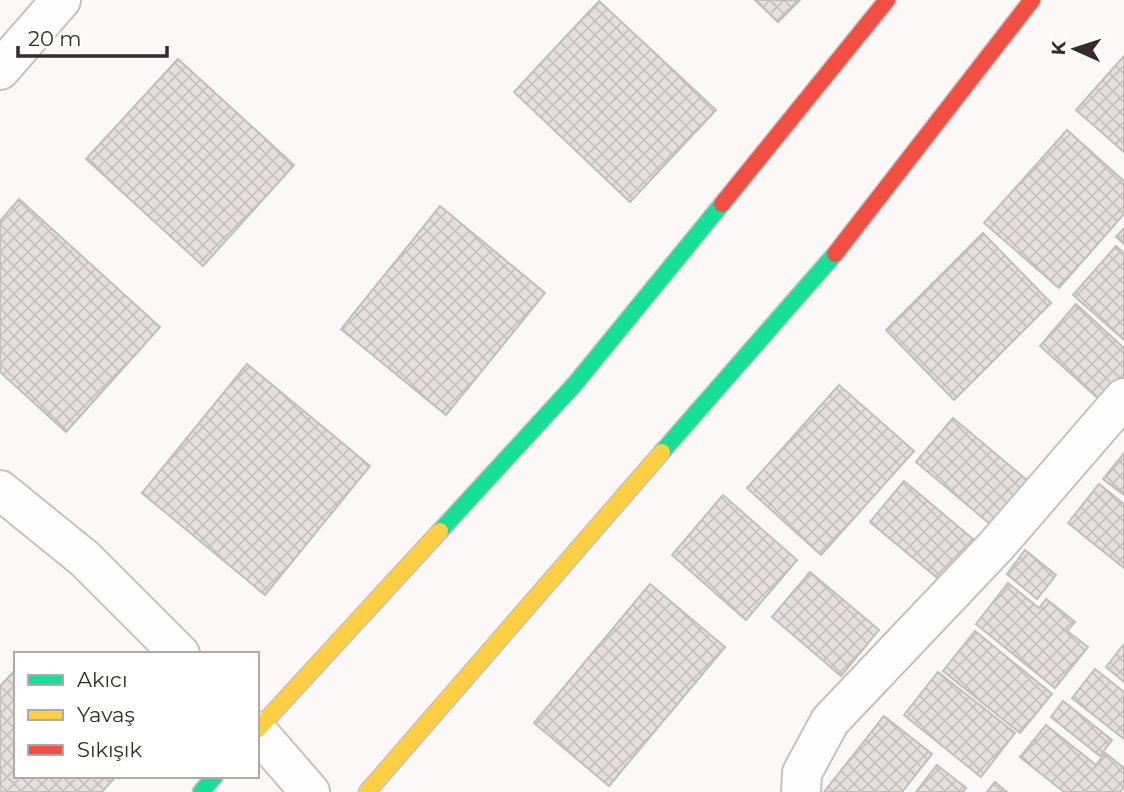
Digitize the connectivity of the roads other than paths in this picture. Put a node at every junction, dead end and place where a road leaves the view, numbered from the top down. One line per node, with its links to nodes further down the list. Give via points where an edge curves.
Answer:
1 (61, 0): 4 (street)
2 (887, 0): 8 (street, via 575,384)
3 (1032, 0): 13 (street, via 850,236)
4 (0, 70)
5 (1124, 398): 14 (street, via 996,545 830,721 802,773)
6 (0, 491): 7 (street, via 85,559)
7 (178, 652)
8 (259, 729)
9 (259, 733): 12 (street)
10 (213, 778): 11 (street)
11 (201, 792)
12 (310, 792)
13 (367, 792)
14 (801, 792)

